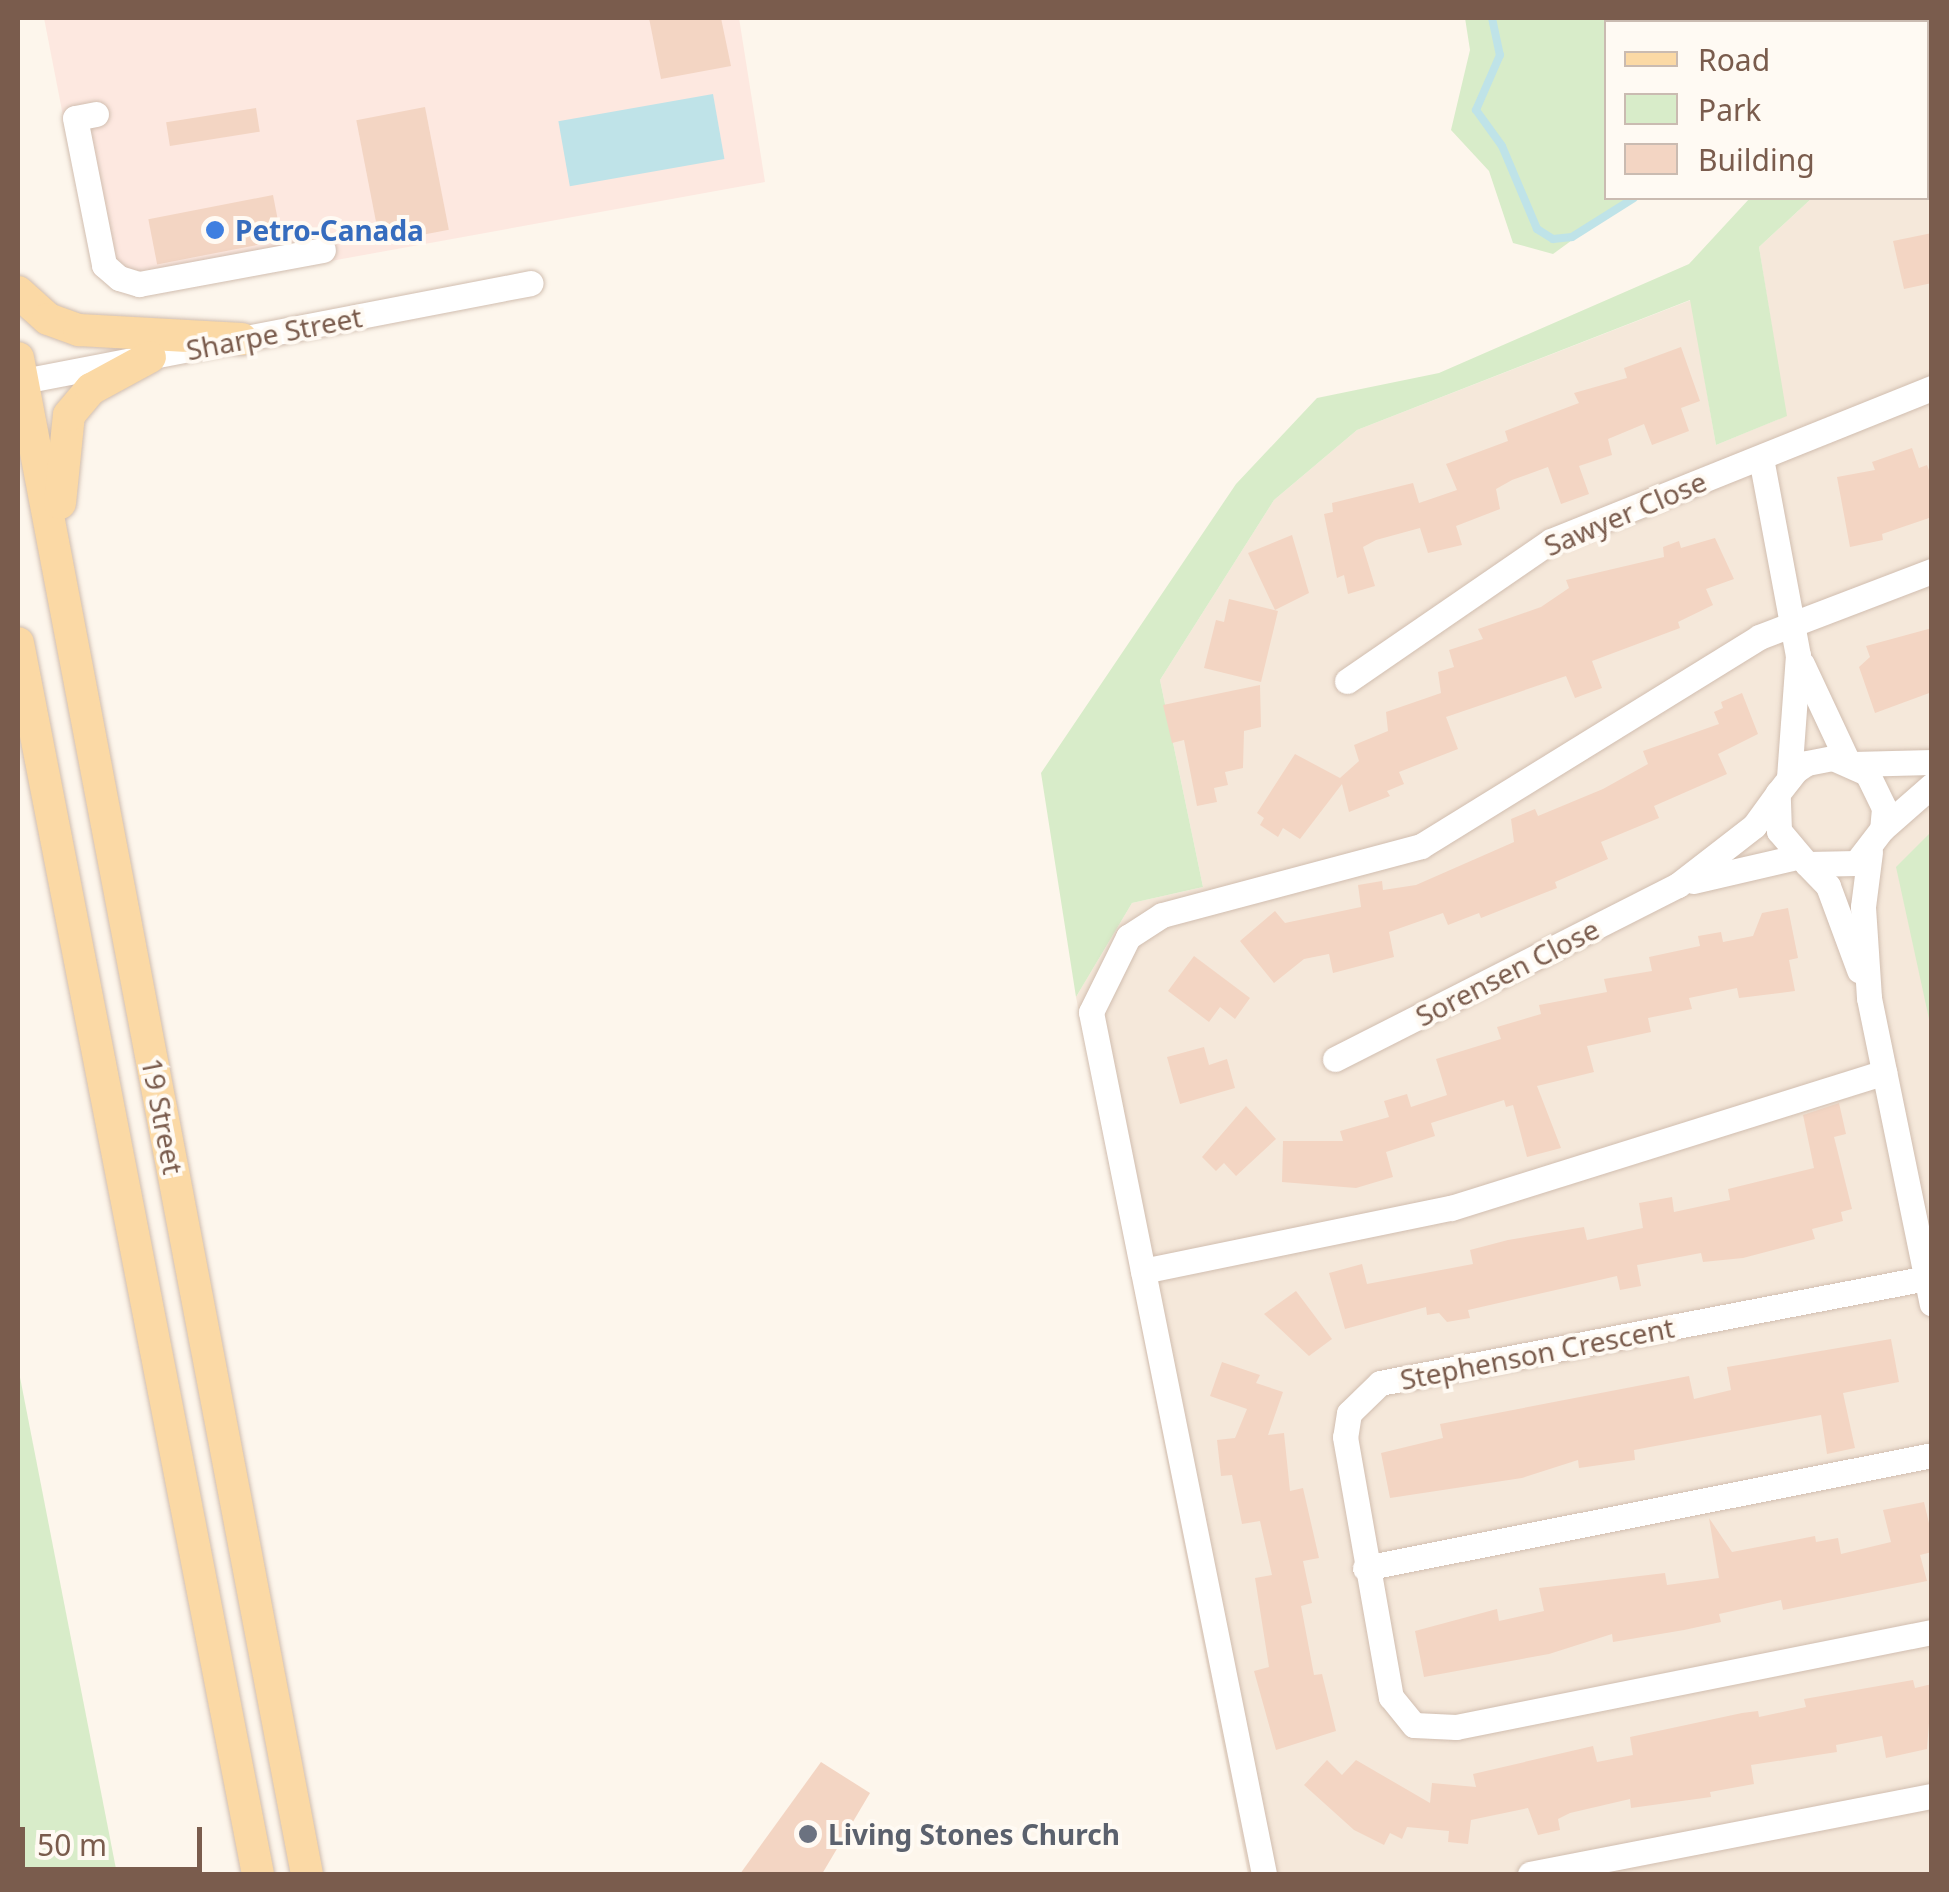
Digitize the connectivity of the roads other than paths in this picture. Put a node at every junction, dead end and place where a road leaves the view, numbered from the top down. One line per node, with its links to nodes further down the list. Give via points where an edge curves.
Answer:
1 (96, 114): 2 (street, via 75,118 104,264 119,278 139,284)
2 (323, 250)
3 (531, 282): 5 (street, Sharpe Street)
4 (18, 292): 5 (main road, via 48,319 79,330)
5 (242, 339): 6 (street, Sharpe Street)
6 (150, 356): 7 (street, Sharpe Street); 11 (main road, via 91,389 70,415 60,466)
7 (19, 374): 11 (main road, 19 Street)
8 (1932, 388): 9 (street, Sawyer Close)
9 (1760, 458): 12 (street); 15 (street, Sawyer Close, via 1551,541)
10 (1932, 570): 12 (street)
11 (61, 582): 34 (main road, 19 Street)
12 (1793, 624): 14 (street); 26 (street, via 1759,637 1420,846 1162,915 1128,936 1091,1012)
13 (18, 643): 33 (main road, 19 Street)
14 (1798, 654): 17 (street); 19 (street)
15 (1347, 681)
16 (1932, 762): 17 (street)
17 (1849, 763): 19 (street, via 1821,758); 20 (street, via 1876,783)
18 (1932, 785): 20 (street)
19 (1784, 786): 21 (street, via 1779,831); 22 (street, Sorensen Close, via 1754,826)
20 (1876, 840): 21 (street, via 1841,866); 23 (street, via 1863,907)
21 (1802, 860): 22 (street, Sorensen Close); 23 (street, via 1828,886)
22 (1678, 885): 24 (street, Sorensen Close)
23 (1869, 998): 25 (street)
24 (1335, 1059)
25 (1884, 1072): 26 (street, via 1790,1096 1450,1208); 27 (street)
26 (1143, 1271): 35 (street)
27 (1929, 1278): 28 (street); 30 (street, Stephenson Crescent, via 1380,1383 1349,1414 1345,1437)
28 (1932, 1304)
29 (1932, 1455): 30 (street)
30 (1364, 1568): 31 (street, Stephenson Crescent, via 1390,1697 1398,1712 1424,1728)
31 (1932, 1632)
32 (1932, 1796): 36 (street)
33 (258, 1874)
34 (307, 1874)
35 (1264, 1874)
36 (1530, 1874)

